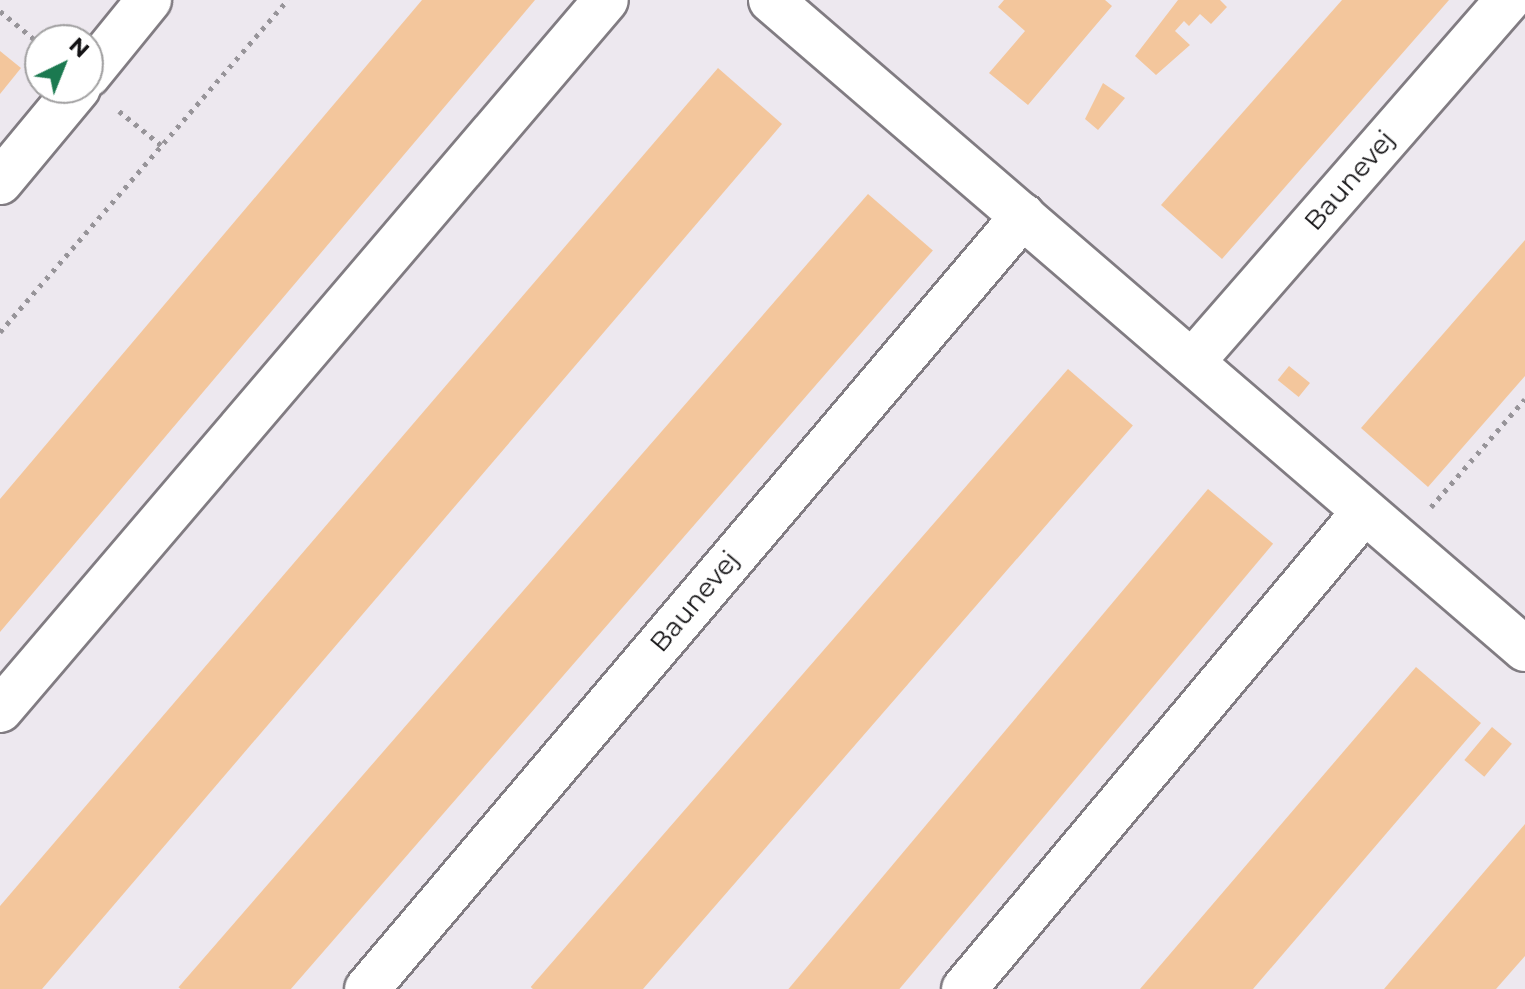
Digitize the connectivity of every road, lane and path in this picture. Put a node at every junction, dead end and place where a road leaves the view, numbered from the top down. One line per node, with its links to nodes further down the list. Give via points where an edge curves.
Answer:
1 (149, 0): 8 (street)
2 (288, 0): 11 (path)
3 (606, 0): 20 (street)
4 (771, 0): 13 (street)
5 (1508, 0): 15 (street, Baunevej)
6 (0, 11): 7 (path)
7 (24, 31)
8 (104, 72)
9 (104, 98): 11 (path)
10 (78, 104): 12 (street)
11 (161, 145): 14 (path)
12 (0, 182)
13 (1023, 216): 15 (street); 21 (street, Baunevej)
14 (0, 332)
15 (1192, 362): 17 (street)
16 (1525, 399): 18 (path)
17 (1364, 512): 18 (street); 22 (street)
18 (1400, 542): 19 (street)
19 (1525, 649)
20 (0, 710)
21 (367, 989)
22 (964, 989)

